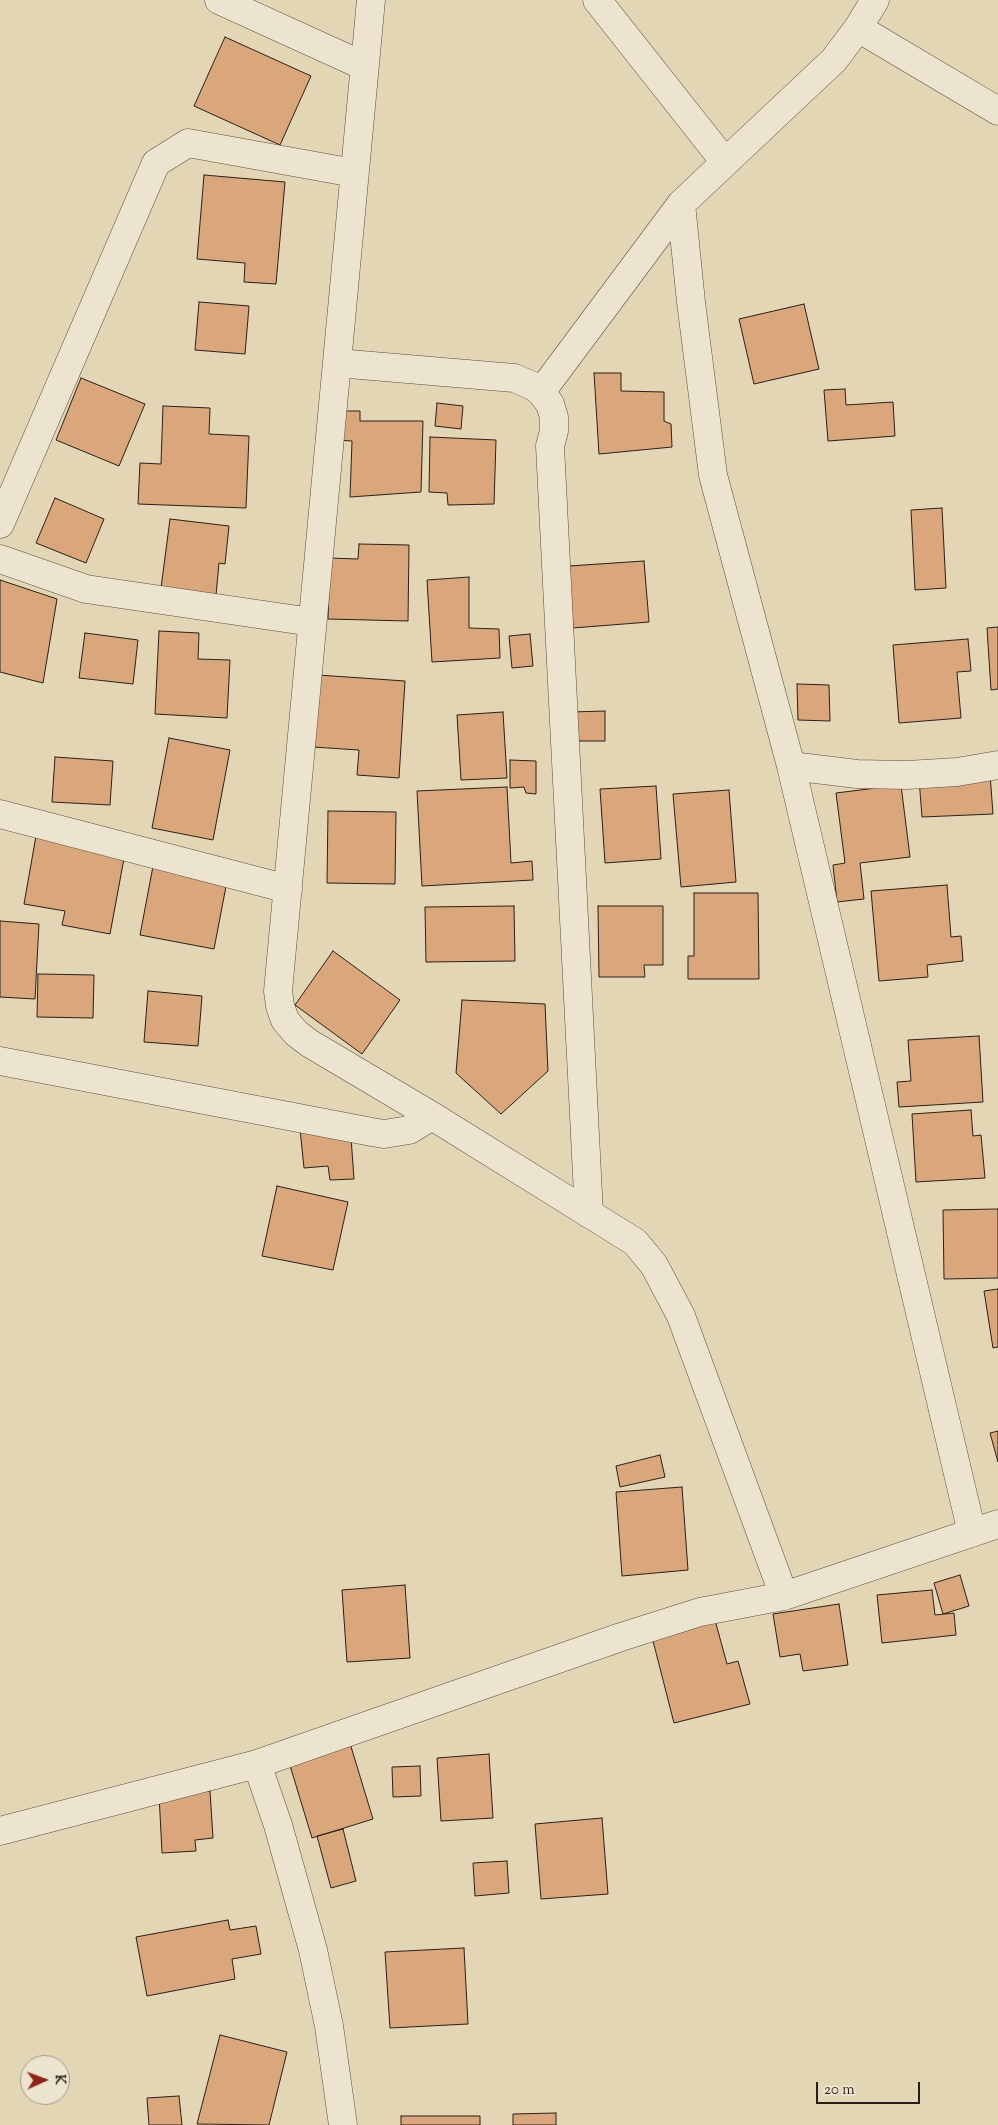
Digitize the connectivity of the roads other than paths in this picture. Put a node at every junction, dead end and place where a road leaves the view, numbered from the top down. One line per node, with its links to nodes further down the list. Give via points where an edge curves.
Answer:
1 (219, 0): 6 (street)
2 (371, 0): 6 (street)
3 (597, 0): 8 (street)
4 (875, 0): 5 (street)
5 (858, 28): 7 (street); 8 (street, via 834,60)
6 (364, 66): 9 (street)
7 (998, 111)
8 (725, 162): 10 (street)
9 (354, 173): 11 (street); 13 (street, via 188,143 156,163)
10 (681, 204): 12 (street); 17 (street, via 713,475)
11 (337, 362): 12 (street, via 514,378); 15 (street)
12 (541, 392): 22 (street, via 550,404 554,418 550,446)
13 (0, 524)
14 (0, 559): 15 (street, via 86,589)
15 (312, 622): 19 (street)
16 (998, 765): 17 (street, via 907,776)
17 (790, 766): 24 (street)
18 (0, 814): 19 (street)
19 (288, 890): 21 (street, via 278,990 285,1020 309,1043)
20 (0, 1061): 21 (street, via 372,1132 409,1130)
21 (432, 1116): 22 (street)
22 (590, 1214): 25 (street, via 635,1242 669,1290)
23 (998, 1524): 24 (street)
24 (972, 1532): 25 (street)
25 (784, 1596): 26 (street, via 700,1612 621,1637)
26 (257, 1764): 27 (street); 28 (street, via 281,1834 313,1950)
27 (0, 1831)
28 (343, 2125)

